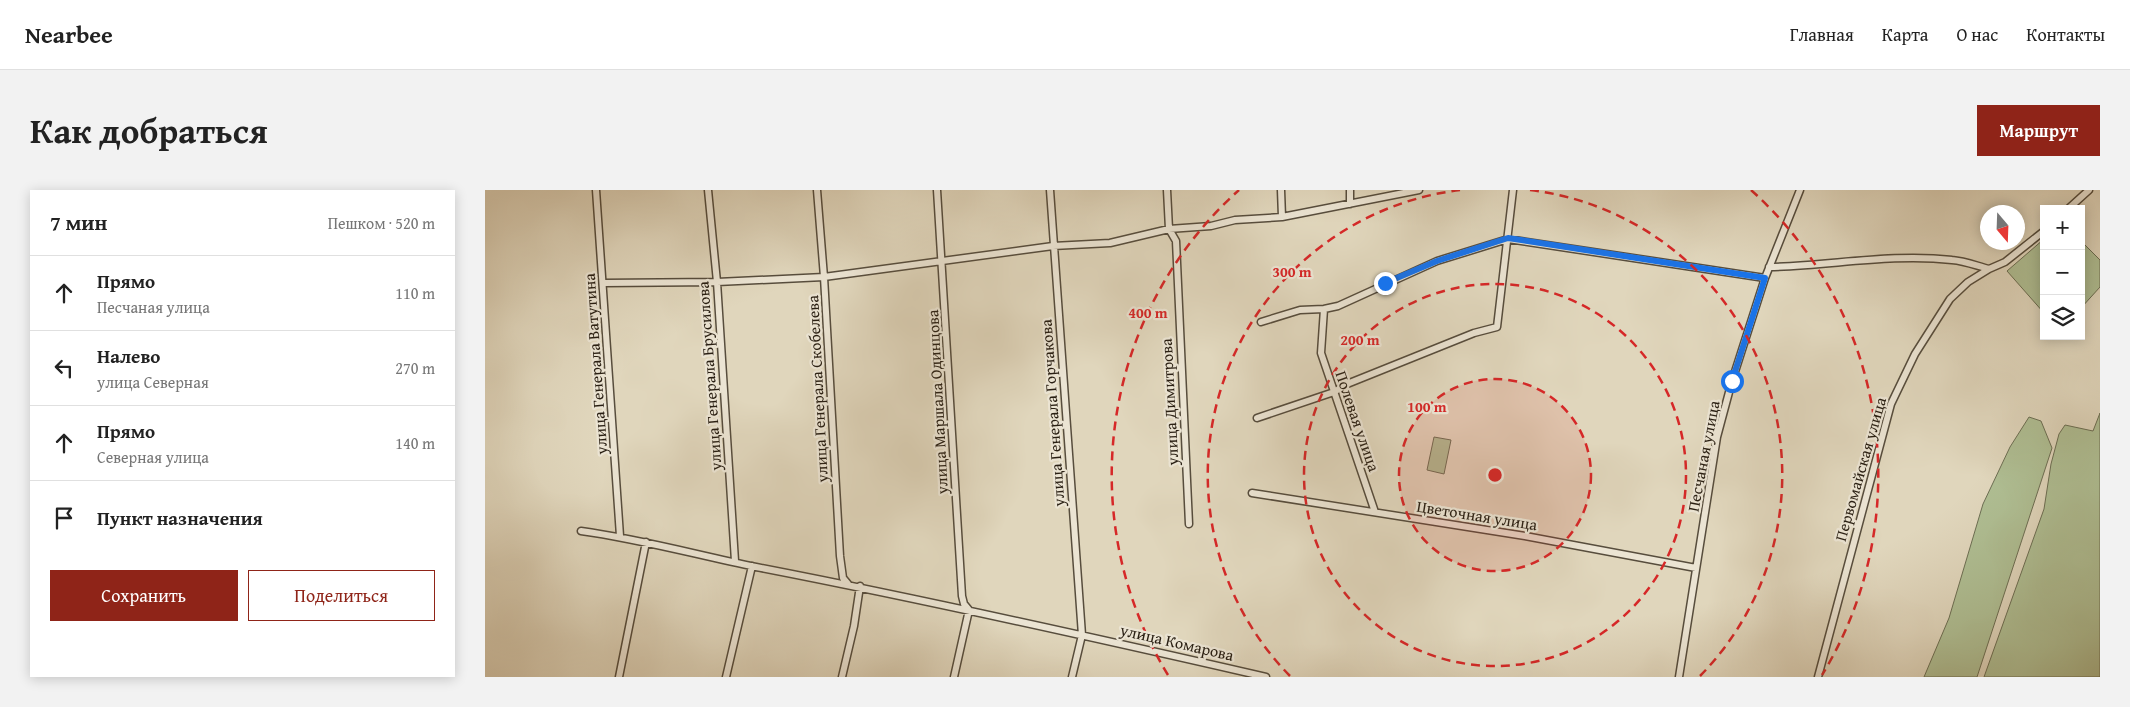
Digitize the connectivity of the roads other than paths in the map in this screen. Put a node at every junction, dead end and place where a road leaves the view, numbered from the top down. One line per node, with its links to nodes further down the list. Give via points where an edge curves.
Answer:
1 (597, 190): 26 (street, улица Генерала Ватутина)
2 (708, 190): 25 (street, улица Генерала Брусилова)
3 (817, 190): 23 (street, улица Генерала Скобелева)
4 (937, 190): 20 (street, улица Маршала Одинцова)
5 (1049, 190): 19 (street, улица Генерала Горчакова)
6 (1167, 190): 16 (street, улица Димитрова)
7 (1281, 190): 15 (street)
8 (1350, 190): 13 (street)
9 (1418, 190): 13 (street)
10 (1513, 190): 18 (street)
11 (1800, 190): 21 (street, Песчаная улица)
12 (2089, 190): 14 (street)
13 (1350, 204): 15 (street)
14 (2072, 205)
15 (1282, 217): 16 (street)
16 (1169, 229): 19 (street, via 1110,242); 33 (street, улица Димитрова, via 1176,241)
17 (2040, 234): 22 (street, Первомайская улица, via 2005,262)
18 (1508, 238): 24 (street); 27 (street, via 1437,261 1364,295); 29 (street, via 1497,327 1474,333)
19 (1053, 246): 20 (street); 43 (street, улица Генерала Горчакова)
20 (942, 261): 23 (street); 42 (street, улица Маршала Одинцова, via 962,596)
21 (1769, 267): 22 (street, via 1849,260 1920,259 1952,260); 24 (street, Песчаная улица)
22 (1989, 269): 51 (street, Первомайская улица, via 1967,282 1950,299 1915,354 1891,404)
23 (824, 277): 25 (street); 40 (street, улица Генерала Скобелева, via 840,556 843,578)
24 (1765, 278): 39 (street, Песчаная улица, via 1717,437)
25 (717, 282): 26 (street); 37 (street, улица Генерала Брусилова)
26 (604, 283): 35 (street, улица Генерала Ватутина)
27 (1324, 309): 28 (street, via 1300,310); 29 (street, Полевая улица, via 1320,348)
28 (1261, 322)
29 (1334, 392): 30 (street); 32 (street, Полевая улица)
30 (1257, 418)
31 (1252, 493): 32 (street, Цветочная улица)
32 (1375, 512): 39 (street, Цветочная улица)
33 (1189, 524)
34 (581, 531): 35 (street, улица Комарова)
35 (620, 536): 36 (street, улица Комарова)
36 (646, 542): 37 (street, улица Комарова); 44 (street)
37 (735, 561): 38 (street, улица Комарова)
38 (752, 566): 40 (street, улица Комарова); 45 (street)
39 (1696, 568): 50 (street, Песчаная улица)
40 (848, 584): 41 (street, улица Комарова)
41 (860, 586): 42 (street, улица Комарова); 46 (street)
42 (969, 610): 43 (street, улица Комарова); 47 (street)
43 (1082, 635): 48 (street); 49 (street, улица Комарова)
44 (619, 677)
45 (726, 677)
46 (842, 677)
47 (954, 677)
48 (1072, 677)
49 (1266, 677)
50 (1679, 677)
51 (1818, 677)

